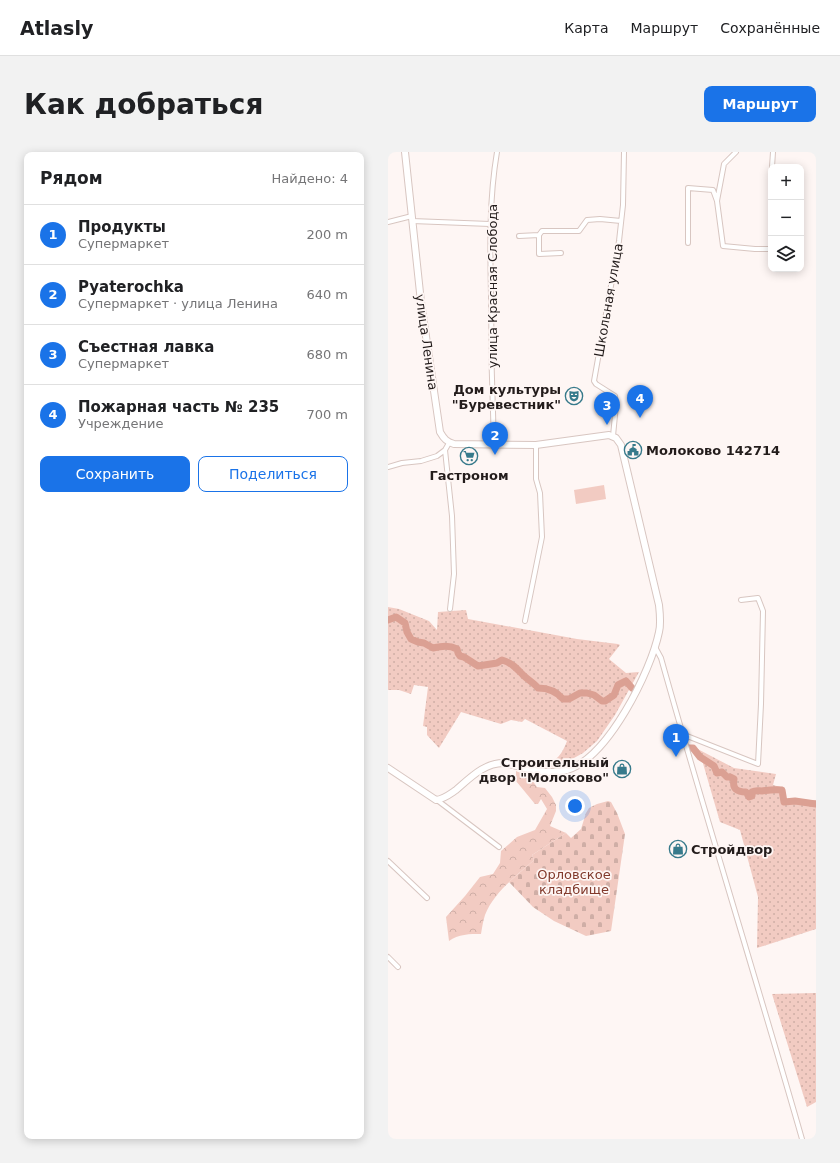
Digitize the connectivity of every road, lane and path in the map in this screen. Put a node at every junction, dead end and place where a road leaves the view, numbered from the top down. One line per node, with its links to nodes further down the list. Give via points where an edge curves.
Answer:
1 (405, 152): 8 (main road, улица Ленина)
2 (497, 152): 11 (street, улица Красная Слобода)
3 (624, 152): 9 (street, Школьная улица)
4 (736, 152): 7 (street, via 724,164)
5 (773, 152): 6 (street)
6 (772, 164)
7 (717, 201): 14 (street, via 723,246 771,249); 15 (street, via 713,190 688,188)
8 (412, 218): 10 (street); 11 (street); 18 (main road, улица Ленина, via 440,432)
9 (621, 221): 12 (street, via 587,220 579,231 542,231); 17 (street, Школьная улица, via 594,380 615,396)
10 (388, 222)
11 (490, 224): 19 (street, улица Красная Слобода)
12 (539, 235): 13 (street); 16 (street, via 539,254)
13 (519, 236)
14 (771, 236)
15 (688, 243)
16 (561, 253)
17 (613, 436): 20 (main road); 26 (main road, via 621,445 659,605 660,630)
18 (449, 443): 19 (main road); 21 (street)
19 (494, 445): 20 (main road)
20 (536, 445): 25 (street, via 536,479 540,493 542,537)
21 (445, 450): 22 (street, via 437,456); 24 (street, via 452,516 454,574)
22 (388, 467)
23 (741, 600): 27 (street, via 758,598 763,611 758,764)
24 (450, 609)
25 (525, 621)
26 (656, 647): 27 (street); 29 (main road, via 620,719 598,748 580,763 569,770 544,773 499,763 481,770 444,798)
27 (682, 734): 35 (street)
28 (388, 768): 29 (main road)
29 (436, 800): 30 (street)
30 (499, 847)
31 (388, 861): 32 (street)
32 (427, 898)
33 (388, 957): 34 (street)
34 (398, 966)
35 (802, 1139)

